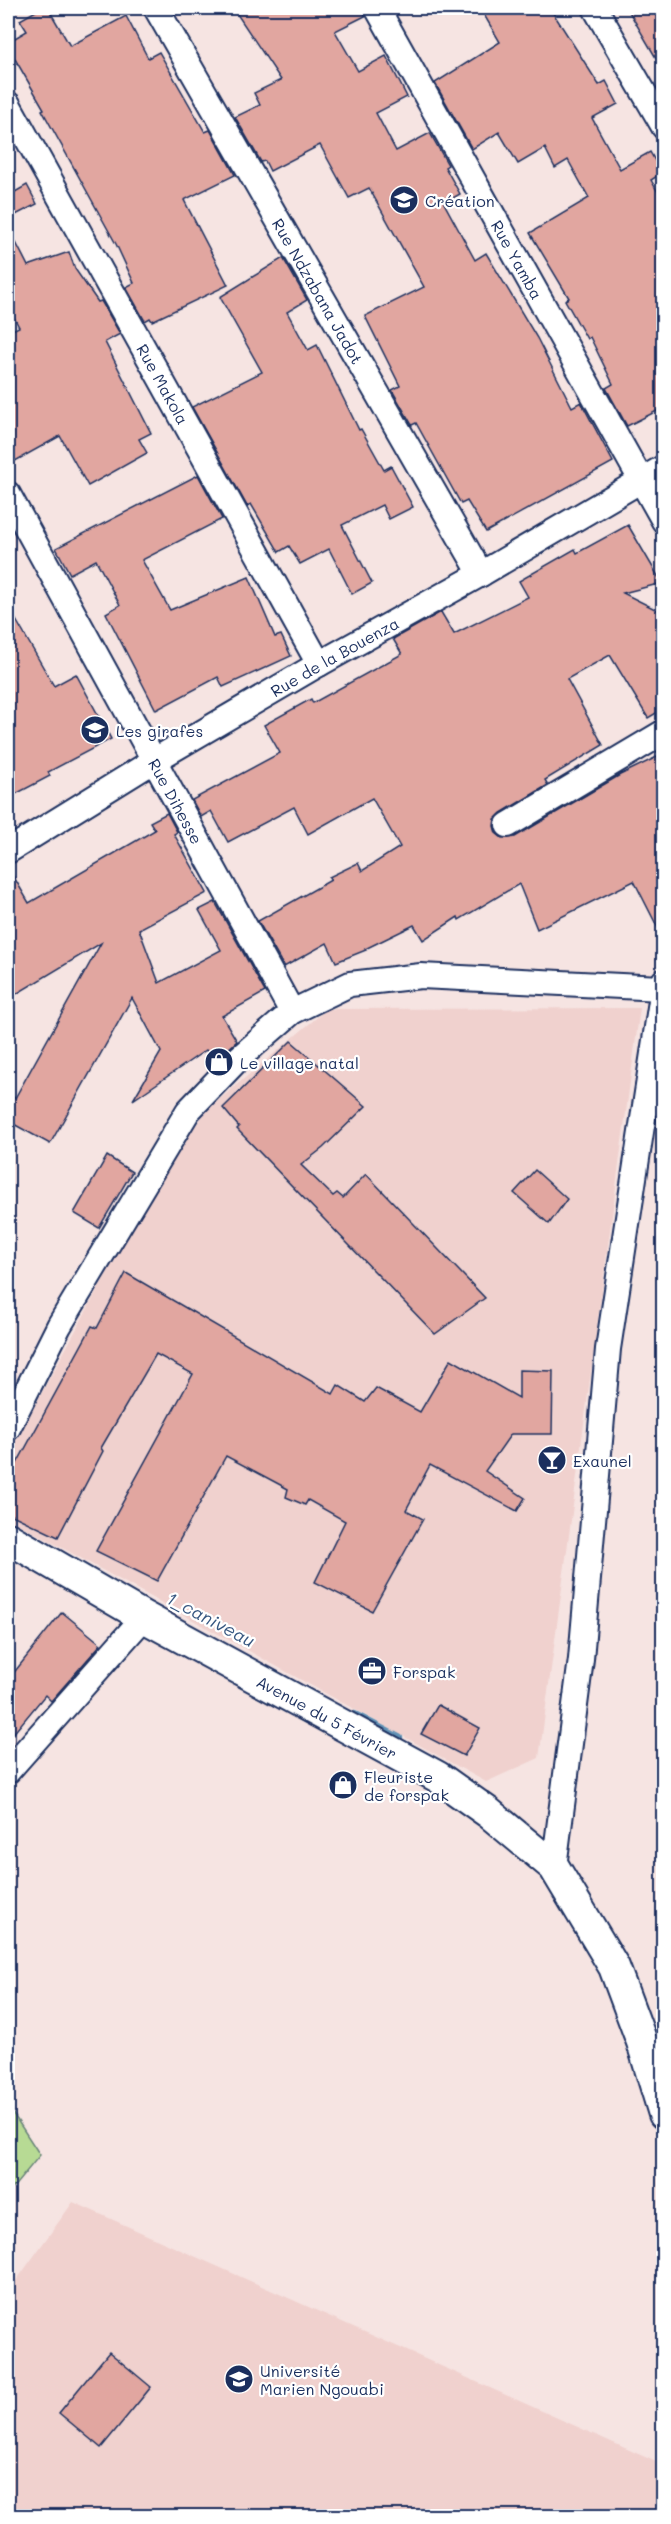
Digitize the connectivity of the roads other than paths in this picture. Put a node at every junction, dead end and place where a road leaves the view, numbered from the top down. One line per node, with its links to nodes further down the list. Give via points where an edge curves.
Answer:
1 (156, 8): 10 (street, Rue Ndzabana Jadot)
2 (377, 8): 7 (street, Rue Yamba)
3 (595, 8): 5 (street)
4 (8, 104): 11 (street, Rue Makola)
5 (663, 127)
6 (663, 467): 7 (street, Rue de la Bouenza)
7 (640, 480): 9 (street, Rue Yamba); 10 (street, Rue de la Bouenza)
8 (8, 494): 13 (street, Rue Dihesse)
9 (663, 521)
10 (481, 574): 11 (street, Rue de la Bouenza)
11 (319, 664): 13 (street, Rue de la Bouenza)
12 (663, 732): 14 (street)
13 (155, 760): 15 (street, Rue de la Bouenza); 17 (street, Rue Dihesse)
14 (508, 825)
15 (8, 851)
16 (662, 985): 17 (street, via 421,976 350,984); 22 (street, via 608,1349 581,1659)
17 (292, 1012): 18 (street, via 238,1059 188,1111 59,1326)
18 (8, 1428)
19 (8, 1538): 20 (street, Avenue du 5 Février)
20 (144, 1617): 21 (street); 22 (street, Avenue du 5 Février, via 438,1777)
21 (8, 1771)
22 (554, 1867): 23 (street, Avenue du 5 Février, via 614,1967)
23 (663, 2114)

